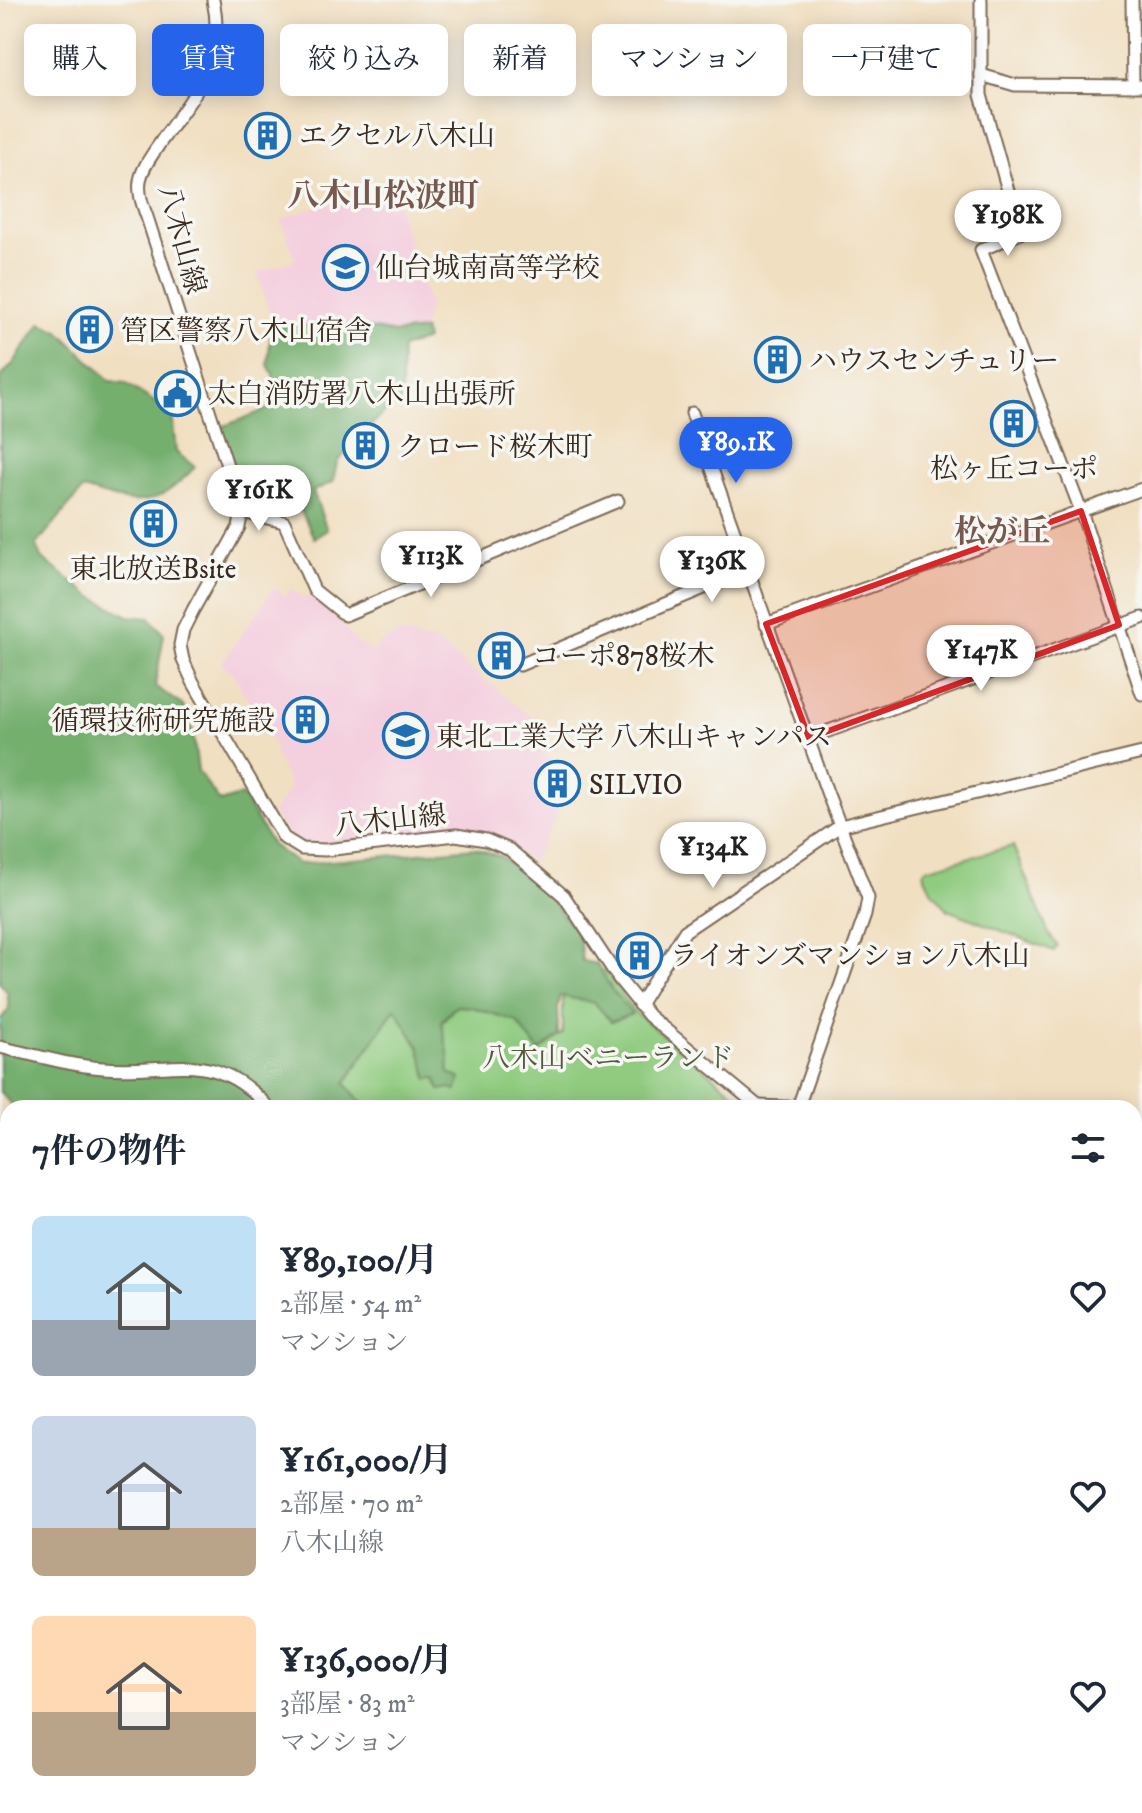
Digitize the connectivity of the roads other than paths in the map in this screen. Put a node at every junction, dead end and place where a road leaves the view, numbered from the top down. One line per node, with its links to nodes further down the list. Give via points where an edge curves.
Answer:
1 (213, 0): 9 (street, 八木山線, via 216,46 209,71 148,161 140,194)
2 (981, 0): 4 (street)
3 (1132, 0): 5 (street)
4 (981, 75): 5 (street, via 1015,85); 10 (street, via 983,105 1020,233 981,250)
5 (1137, 86)
6 (692, 413): 11 (street)
7 (1142, 489): 10 (street)
8 (618, 501): 9 (street, via 345,615 314,590 284,522)
9 (241, 507): 20 (street, 八木山線, via 239,527 183,630 180,645 193,682 284,838 309,850 456,835 498,844 564,896)
10 (1081, 511): 13 (street); 14 (street)
11 (747, 570): 13 (street); 15 (street)
12 (1142, 618): 14 (street)
13 (766, 624): 17 (street)
14 (1119, 625): 16 (street); 17 (street)
15 (520, 665)
16 (1142, 694)
17 (809, 738): 19 (street)
18 (1142, 753): 19 (street)
19 (840, 826): 20 (street, via 685,931); 24 (street, via 864,882 868,907)
20 (639, 1005): 23 (street, 八木山線)
21 (0, 1047): 22 (street, via 105,1068 215,1069)
22 (261, 1100)
23 (749, 1100)
24 (800, 1100)

